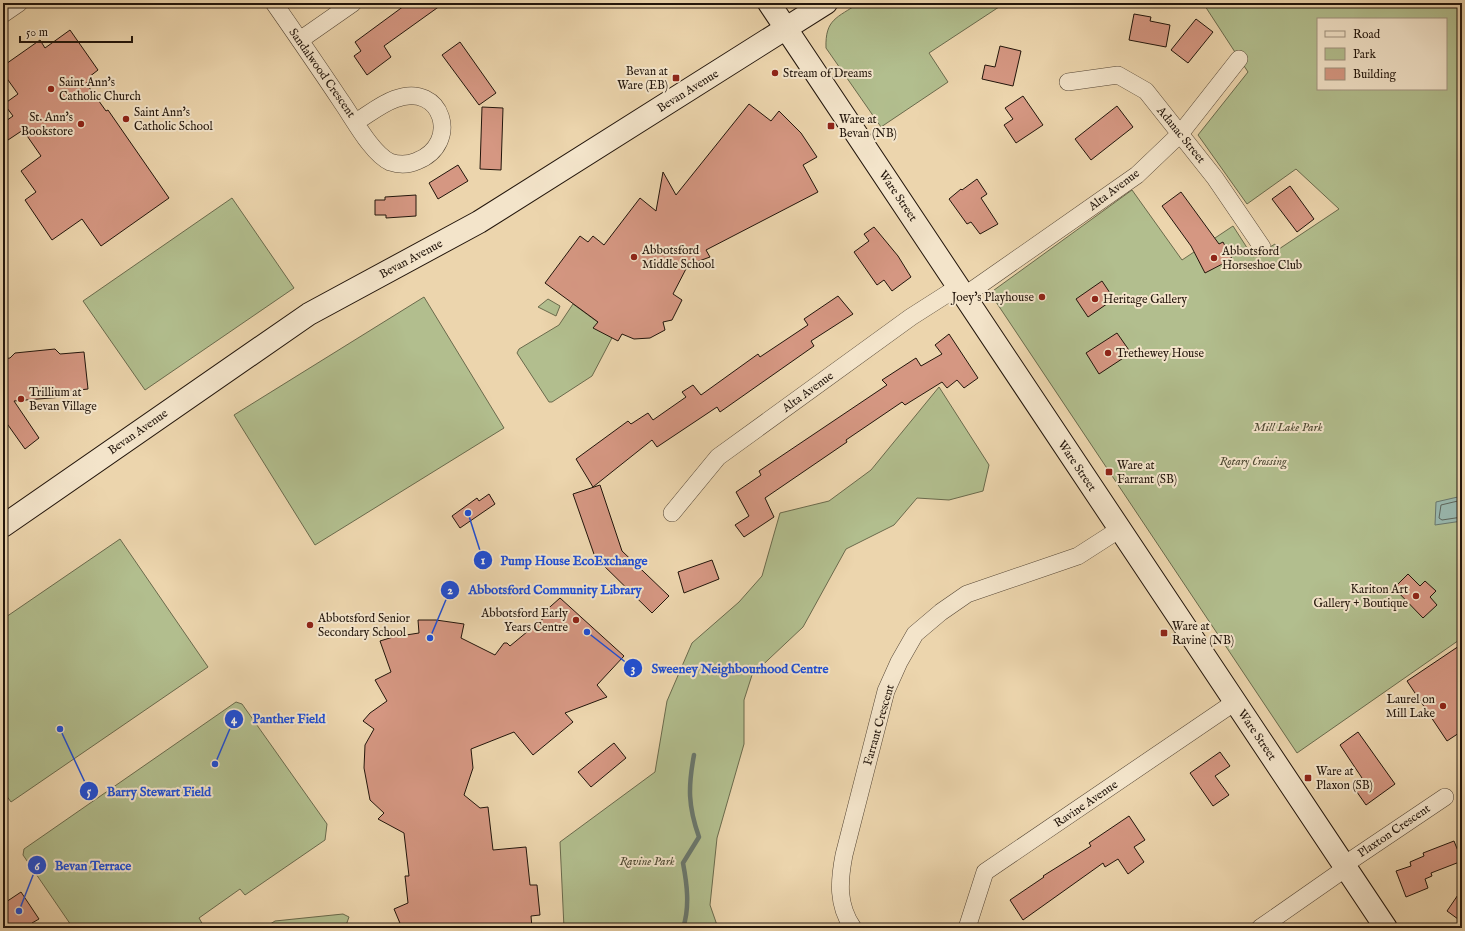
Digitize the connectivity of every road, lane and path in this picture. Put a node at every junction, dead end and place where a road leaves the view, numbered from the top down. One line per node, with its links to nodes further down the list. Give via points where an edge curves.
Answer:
1 (19, 3): 6 (street)
2 (274, 3): 8 (street, Sandalwood Crescent)
3 (352, 3): 8 (street)
4 (769, 3): 7 (main road, Ware Street)
5 (826, 3): 7 (main road, Bevan Avenue)
6 (3, 14)
7 (787, 29): 14 (main road, Ware Street); 16 (main road, Bevan Avenue, via 479,222 309,314)
8 (300, 40): 11 (street, Sandalwood Crescent)
9 (1239, 59): 12 (street, Alta Avenue)
10 (1068, 82): 12 (street, Adanac Street, via 1118,75 1146,91)
11 (356, 122): 11 (street, Sandalwood Crescent, via 382,156 390,162 401,164 412,164 434,151 440,142 442,131 442,120 437,109 430,100 419,96 395,99)
12 (1180, 134): 13 (street, Adanac Street, via 1215,178); 14 (street, Alta Avenue, via 1137,174)
13 (1262, 247)
14 (961, 291): 15 (street, Alta Avenue, via 911,317 718,457); 17 (main road, Ware Street)
15 (672, 513)
16 (3, 526)
17 (1120, 529): 18 (main road, Ware Street); 21 (street, Farrant Crescent, via 1078,556 968,594 915,634 886,691 844,855 840,876 841,904)
18 (1235, 702): 20 (main road, Ware Street); 22 (street, Ravine Avenue, via 985,872)
19 (1444, 797): 20 (street, Plaxton Crescent)
20 (1345, 867): 23 (street, Plaxton Crescent); 24 (main road, Ware Street)
21 (853, 928)
22 (967, 928)
23 (1260, 928)
24 (1386, 928)

